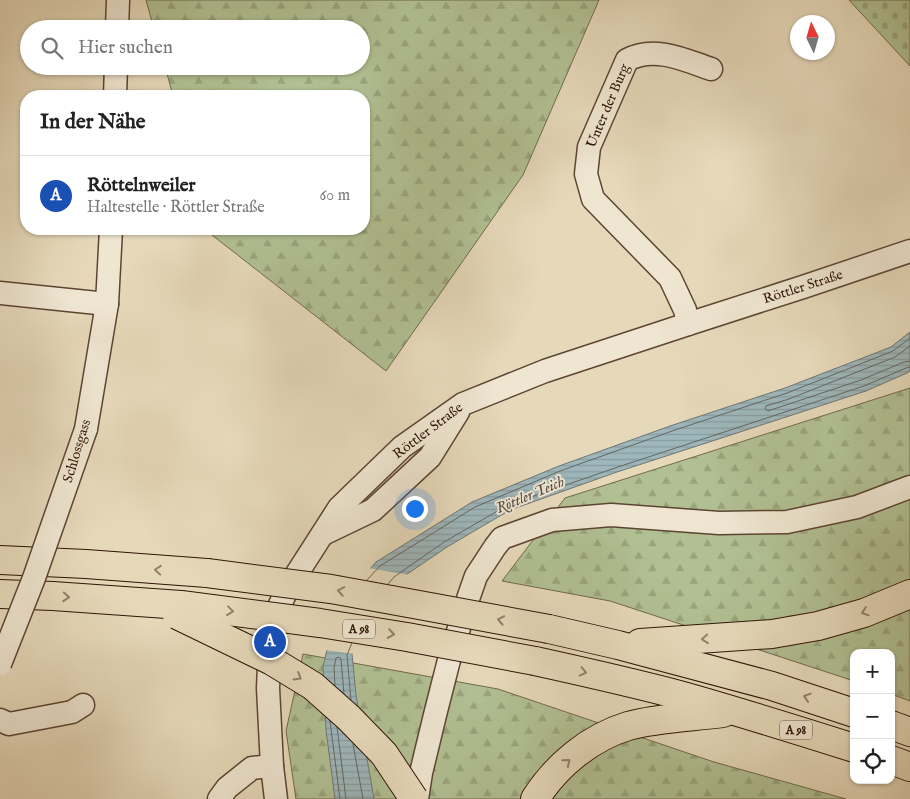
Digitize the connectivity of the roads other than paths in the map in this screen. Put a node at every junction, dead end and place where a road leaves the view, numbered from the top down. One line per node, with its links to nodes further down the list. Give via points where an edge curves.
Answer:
1 (118, 0): 2 (street)
2 (117, 20)
3 (711, 69): 10 (street, Unter der Burg, via 666,54 636,55 627,60 588,147 586,174 593,199 670,278)
4 (116, 75): 5 (street)
5 (115, 90)
6 (111, 235): 9 (street, Schlossgass)
7 (910, 251): 10 (street, Röttler Straße)
8 (0, 293): 9 (street)
9 (107, 304): 17 (street, Schlossgass, bridge, via 86,429)
10 (688, 324): 24 (street, Röttler Straße, via 545,371 464,404 402,447 339,508 289,586 271,623 268,688)
11 (910, 487): 28 (street, via 857,507 787,522 719,523 611,515 552,520 502,538 476,576 469,596 449,660)
12 (0, 560): 16 (highway, A 98, one-way to 12, bridge, via 420,604 207,573)
13 (0, 594): 15 (highway, A 98, one-way to 15)
14 (910, 594): 16 (highway, one-way to 16, via 864,613 772,634)
15 (171, 608): 20 (highway, A 98, one-way to 20, bridge, via 330,624 407,637 536,661); 28 (highway, one-way to 28, bridge, via 313,686 384,754)
16 (618, 644): 19 (highway, A 98, one-way to 16)
17 (0, 664)
18 (83, 705): 21 (street, via 72,712 9,724)
19 (850, 711)
20 (737, 712): 22 (highway, A 98); 29 (highway, one-way to 20, via 554,772 604,736 628,726)
21 (0, 720)
22 (850, 747)
23 (895, 761): 25 (highway)
24 (272, 766): 26 (street, via 252,768 227,788); 27 (street, Röttler Straße)
25 (910, 767)
26 (219, 799)
27 (276, 799)
28 (416, 799)
29 (535, 799)

